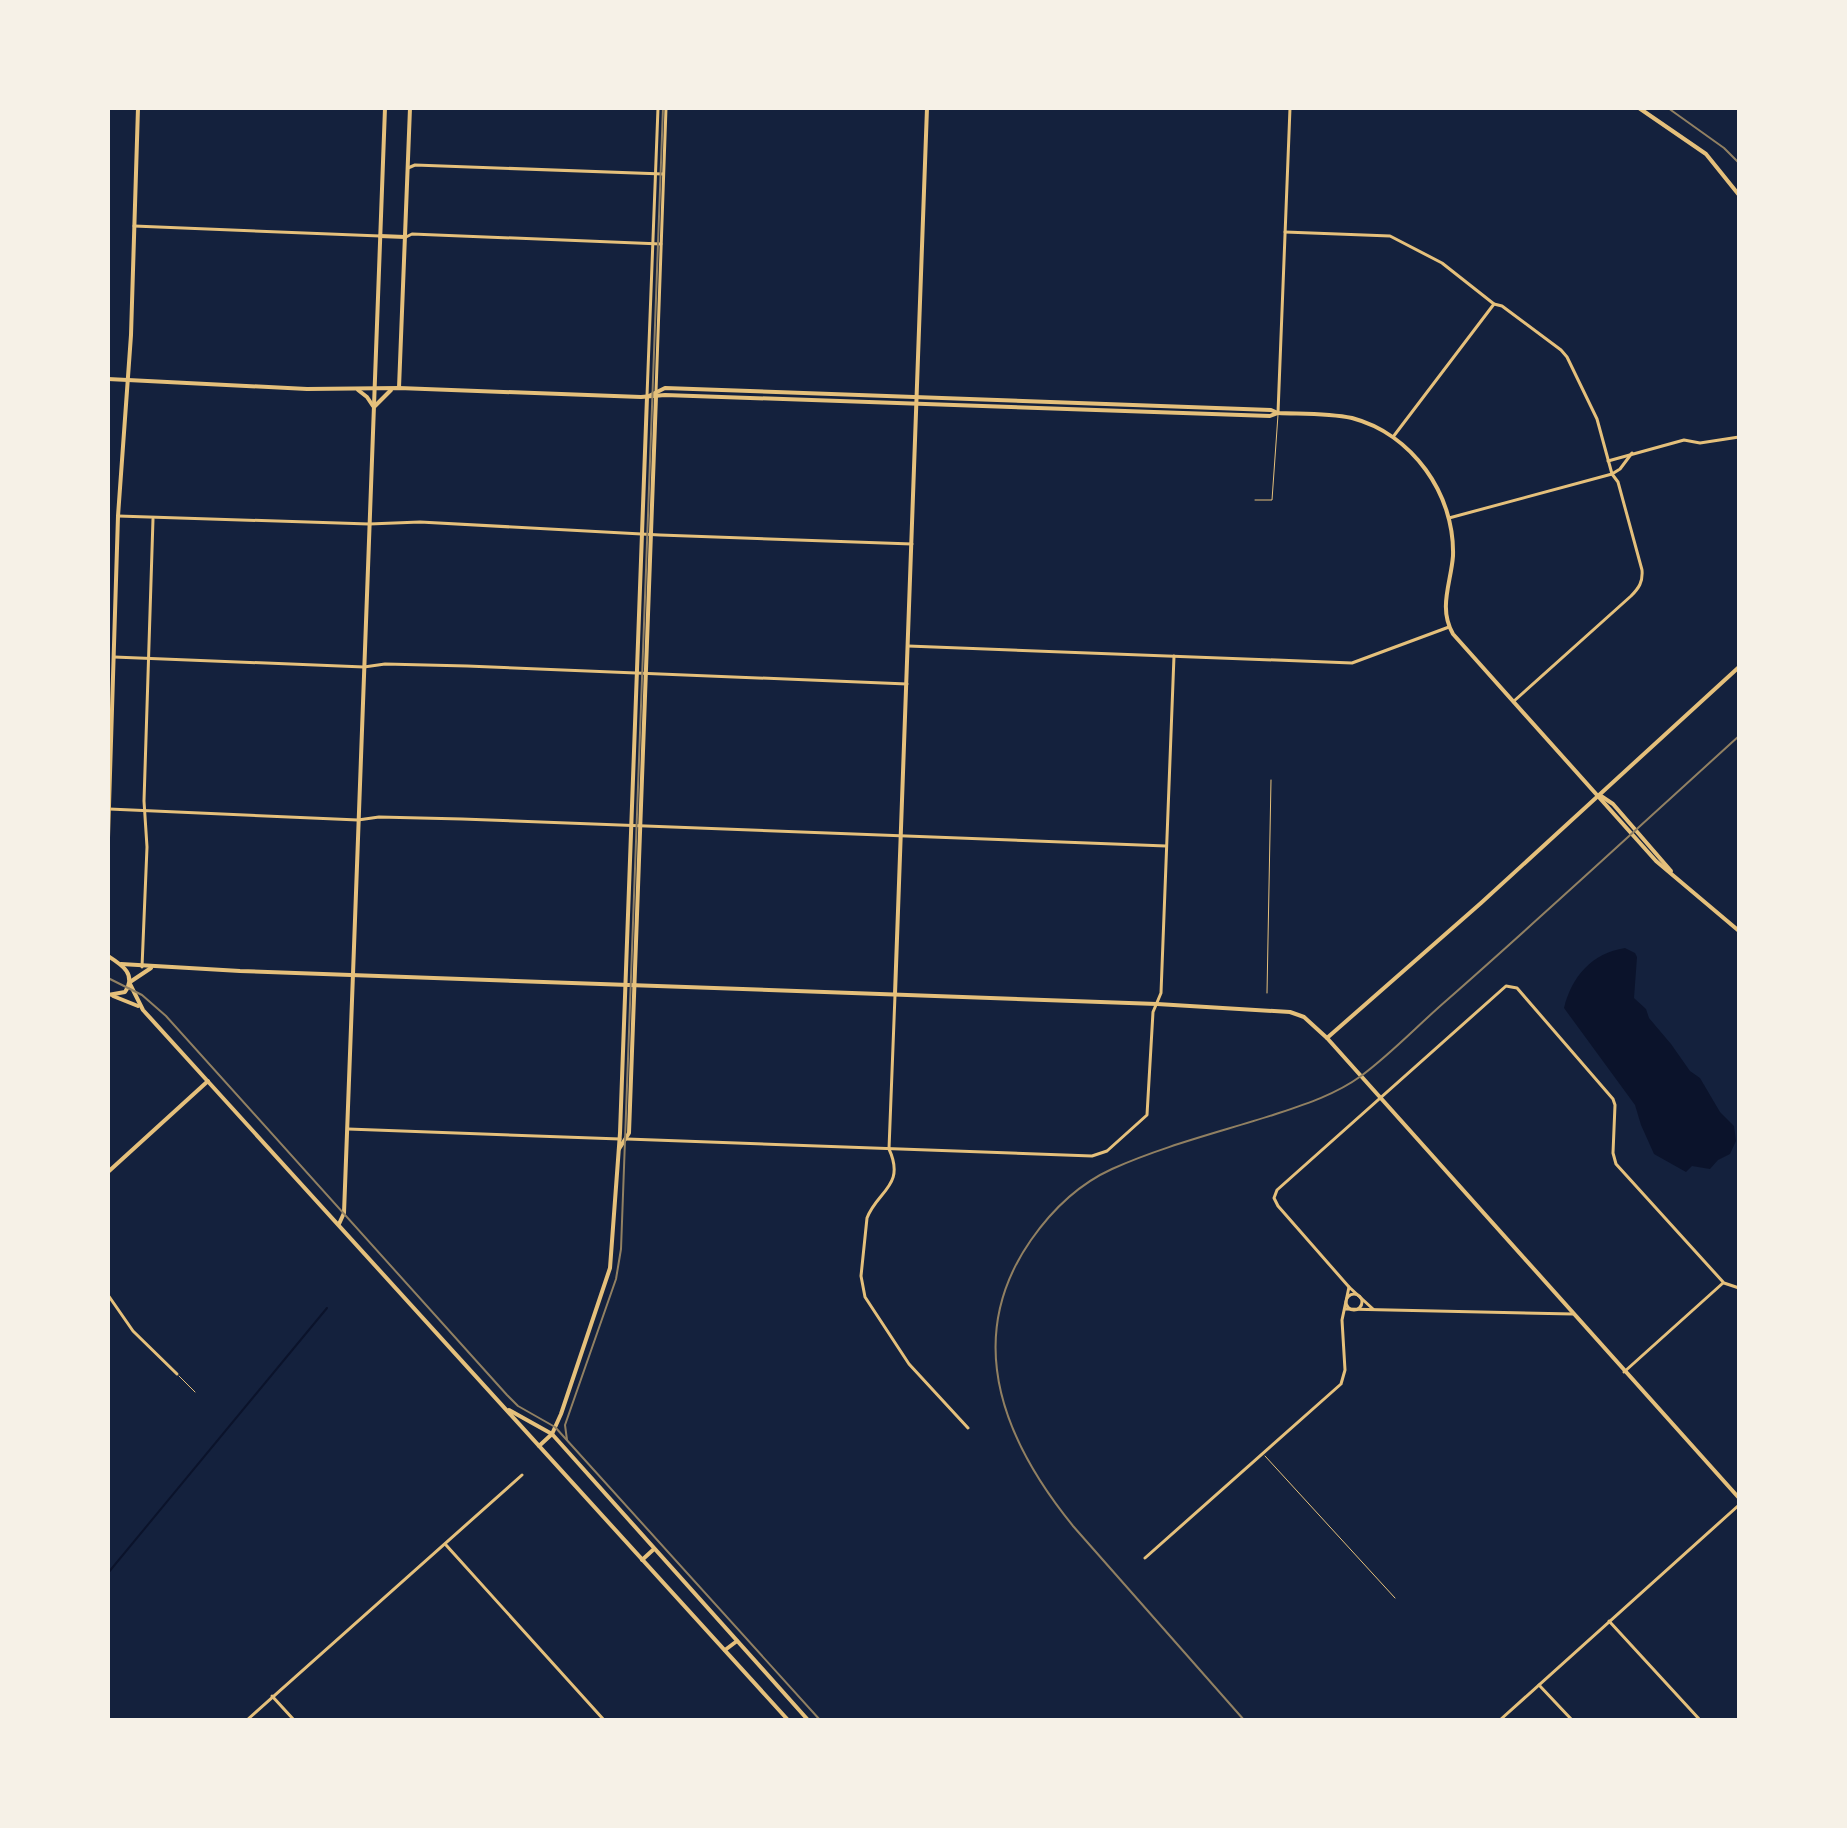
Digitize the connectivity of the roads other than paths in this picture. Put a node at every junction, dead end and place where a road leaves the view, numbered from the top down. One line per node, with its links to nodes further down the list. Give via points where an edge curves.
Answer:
1 (138, 108): 13 (main road)
2 (385, 108): 15 (main road)
3 (410, 108): 9 (main road)
4 (658, 108): 10 (street)
5 (666, 108): 11 (street)
6 (927, 108): 28 (main road)
7 (1290, 108): 14 (street)
8 (1639, 108): 12 (main road, via 1706,154)
9 (408, 168): 10 (street); 16 (main road)
10 (656, 174): 11 (street); 17 (street)
11 (664, 174): 18 (street)
12 (1739, 195)
13 (134, 226): 15 (street); 21 (main road)
14 (1285, 232): 19 (street, via 1390,236 1442,263); 30 (street)
15 (380, 236): 16 (main road); 24 (main road)
16 (405, 237): 17 (street); 22 (main road)
17 (653, 243): 18 (street); 27 (street)
18 (661, 244): 26 (street)
19 (1494, 304): 31 (street); 34 (street, via 1567,357 1597,419)
20 (108, 379): 21 (main road)
21 (128, 380): 23 (main road); 37 (main road)
22 (399, 388): 25 (main road); 27 (main road)
23 (358, 390): 24 (main road); 29 (main road)
24 (374, 390): 25 (main road); 29 (main road)
25 (391, 390): 29 (main road)
26 (656, 393): 27 (main road); 28 (main road); 42 (main road)
27 (647, 397): 41 (main road)
28 (918, 401): 30 (main road); 43 (main road)
29 (374, 408): 40 (main road)
30 (1278, 413): 31 (main road, via 1355,419); 36 (lane, via 1272,500)
31 (1393, 437): 39 (main road, via 1422,464)
32 (1739, 437): 33 (street, via 1684,440)
33 (1632, 453): 34 (street); 35 (street)
34 (1608, 461): 35 (street)
35 (1612, 474): 39 (street); 54 (street, via 1642,570 1640,586)
36 (1255, 500)
37 (118, 516): 38 (street); 47 (main road)
38 (153, 517): 40 (street); 48 (street)
39 (1449, 518): 44 (main road)
40 (369, 524): 41 (street); 49 (main road)
41 (643, 532): 42 (street); 51 (main road)
42 (651, 533): 43 (street); 52 (main road)
43 (912, 544): 45 (main road)
44 (1449, 627): 46 (street, via 1352,663); 54 (main road)
45 (908, 646): 46 (street); 53 (main road)
46 (1174, 656): 64 (street)
47 (114, 657): 48 (street); 57 (main road)
48 (148, 659): 49 (street); 58 (street)
49 (364, 667): 51 (street); 59 (main road)
50 (1739, 667): 56 (main road)
51 (637, 673): 52 (street); 60 (main road)
52 (645, 673): 53 (street); 61 (main road)
53 (907, 684): 62 (main road)
54 (1514, 701): 56 (main road)
55 (1271, 780): 74 (lane)
56 (1599, 795): 65 (main road, via 1656,861); 79 (main road)
57 (109, 809): 58 (street); 63 (main road)
58 (145, 810): 59 (street); 68 (street)
59 (358, 820): 60 (street); 70 (main road)
60 (630, 826): 61 (street); 72 (main road)
61 (639, 826): 62 (street); 73 (main road)
62 (901, 837): 64 (street); 75 (main road)
63 (108, 838)
64 (1166, 846): 77 (street)
65 (1739, 931)
66 (108, 955): 67 (main road)
67 (119, 963): 68 (main road); 71 (main road)
68 (142, 967): 69 (main road)
69 (153, 967): 70 (main road); 71 (main road)
70 (353, 974): 72 (main road); 82 (main road)
71 (130, 983): 76 (main road, via 125,992); 78 (main road)
72 (625, 984): 73 (main road); 83 (main road)
73 (634, 984): 75 (main road); 83 (main road, via 629,1133)
74 (1267, 993)
75 (895, 994): 77 (main road); 84 (street)
76 (111, 995): 78 (main road)
77 (1157, 1004): 79 (main road, via 1290,1012); 84 (street, via 1150,1103 1144,1120 1107,1151 1024,1155)
78 (140, 1007): 80 (main road)
79 (1327, 1038): 81 (main road)
80 (208, 1081): 85 (main road); 86 (main road)
81 (1380, 1098): 87 (street, via 1502,989 1517,988 1613,1099 1616,1164); 88 (street, via 1274,1198); 96 (main road)
82 (347, 1129): 83 (street); 86 (main road, via 344,1213)
83 (623, 1139): 84 (street); 102 (main road, via 610,1268)
84 (889, 1149): 101 (street, via 893,1182 867,1218 862,1290 909,1364)
85 (108, 1172)
86 (339, 1224): 100 (main road)
87 (1724, 1283): 89 (street); 97 (street)
88 (1349, 1287): 91 (street); 93 (street)
89 (1739, 1288)
90 (108, 1295): 98 (street, via 133,1331)
91 (1357, 1295): 92 (street); 93 (street)
92 (1361, 1300): 94 (street); 95 (street)
93 (1346, 1304): 95 (street); 104 (street, via 1341,1384)
94 (1373, 1309): 95 (street); 96 (street)
95 (1359, 1310)
96 (1573, 1314): 97 (main road)
97 (1624, 1372): 106 (main road)
98 (177, 1374): 99 (lane)
99 (195, 1392)
100 (507, 1409): 102 (main road); 103 (main road)
101 (968, 1428)
102 (552, 1434): 103 (main road); 109 (main road)
103 (539, 1446): 111 (main road)
104 (1264, 1454): 110 (street); 112 (lane)
105 (522, 1475): 108 (street)
106 (1739, 1498)
107 (1739, 1505): 113 (street)
108 (446, 1544): 117 (street); 120 (street)
109 (654, 1549): 111 (main road); 114 (main road)
110 (1145, 1558)
111 (642, 1560): 115 (main road)
112 (1395, 1598)
113 (1609, 1621): 116 (street); 125 (street)
114 (737, 1641): 115 (main road); 122 (main road)
115 (725, 1650): 121 (main road)
116 (1539, 1685): 123 (street); 124 (street)
117 (272, 1696): 118 (street); 119 (street)
118 (247, 1720)
119 (294, 1720)
120 (604, 1720)
121 (788, 1720)
122 (808, 1720)
123 (1500, 1720)
124 (1572, 1720)
125 (1700, 1720)

